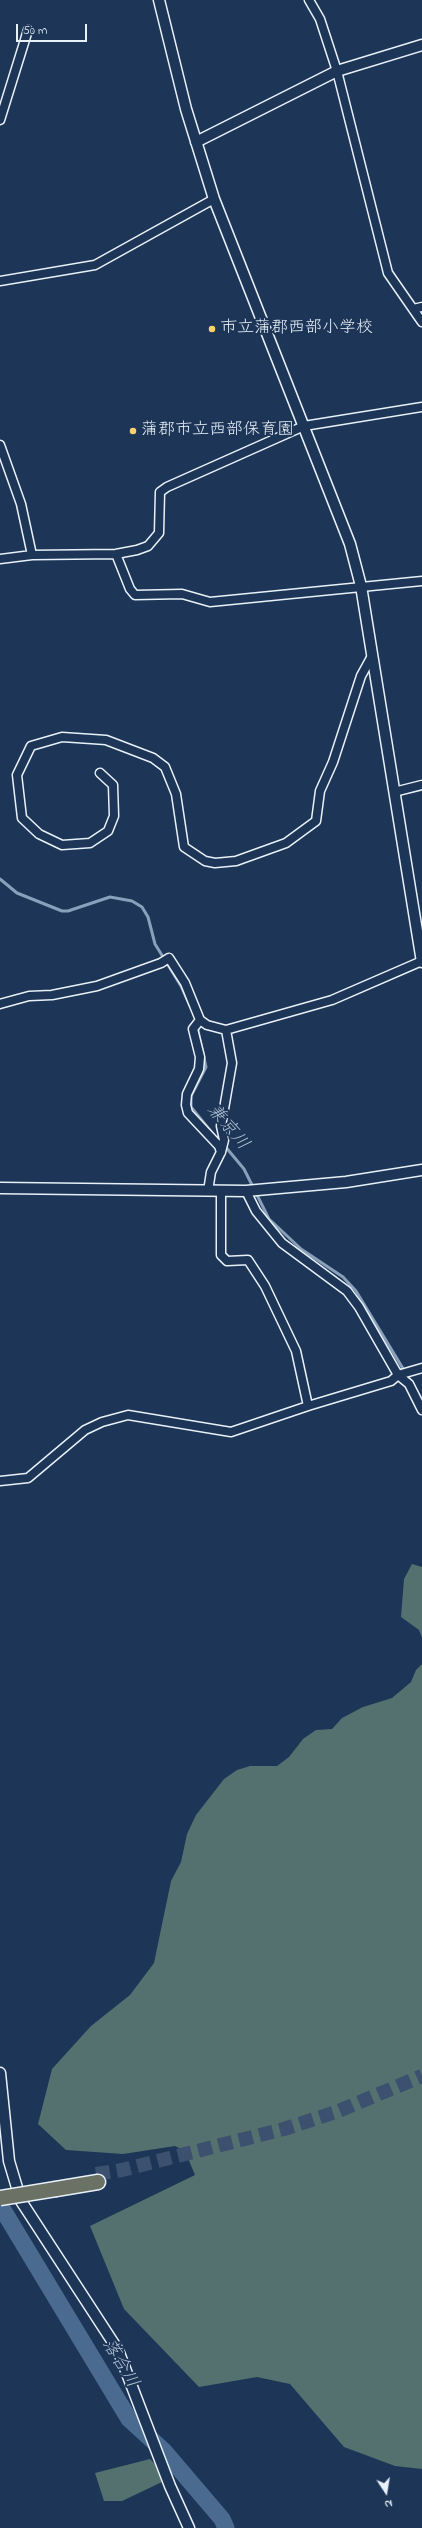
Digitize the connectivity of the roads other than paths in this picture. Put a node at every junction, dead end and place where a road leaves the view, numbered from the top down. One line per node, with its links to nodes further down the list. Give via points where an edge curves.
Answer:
1 (159, 0): 7 (street)
2 (309, 0): 5 (street, via 320,19)
3 (28, 30): 6 (street)
4 (422, 45): 5 (street)
5 (337, 71): 7 (street); 11 (street, via 388,273)
6 (0, 120)
7 (196, 142): 8 (street)
8 (214, 199): 9 (street, via 95,265); 14 (street)
9 (0, 281)
10 (422, 307): 11 (street)
11 (413, 309): 12 (street)
12 (422, 322)
13 (422, 407): 14 (street)
14 (304, 426): 16 (street, via 166,487 160,492 160,528 154,540 142,548); 20 (street, via 350,544)
15 (0, 445): 17 (street, via 22,504)
16 (116, 554): 17 (street); 20 (street, via 130,589 135,595 182,594 210,602)
17 (32, 555): 18 (street)
18 (0, 560)
19 (422, 581): 20 (street)
20 (361, 586): 21 (street)
21 (372, 656): 22 (street, via 361,676 320,791 316,821 286,843 236,861 205,861 184,847 176,794 165,767 153,758 106,740 62,737 31,746 17,775 22,818 39,834 62,845 90,843 108,830 114,816 113,785); 24 (street)
22 (100, 773)
23 (422, 785): 24 (street)
24 (394, 792): 25 (street)
25 (422, 962): 28 (street, via 332,1000)
26 (0, 1004): 27 (street, via 29,996 52,995 97,986 169,958 185,983)
27 (200, 1021): 28 (street); 29 (street, via 194,1029 200,1063 198,1074 187,1094 186,1105 188,1113)
28 (226, 1030): 29 (street, via 232,1063 221,1126 224,1140)
29 (221, 1150): 32 (street, via 211,1172)
30 (422, 1170): 34 (street, via 346,1182)
31 (0, 1188): 32 (street)
32 (208, 1191): 33 (street)
33 (220, 1191): 34 (street); 37 (street, via 221,1255 227,1261 248,1260 265,1286 296,1351)
34 (247, 1191): 36 (street, via 256,1211 282,1243 347,1291 360,1307)
35 (422, 1368): 36 (street)
36 (400, 1374): 37 (street, via 391,1381); 38 (street, via 409,1384)
37 (308, 1406): 39 (street, via 231,1432 128,1415 85,1430 28,1478)
38 (422, 1410)
39 (0, 1481)
40 (0, 2073): 45 (street, via 9,2161 20,2201 118,2350 136,2392 158,2456)
41 (97, 2178): 42 (highway)
42 (56, 2185): 43 (highway); 44 (highway, bridge)
43 (0, 2191)
44 (0, 2198)
45 (190, 2528)

